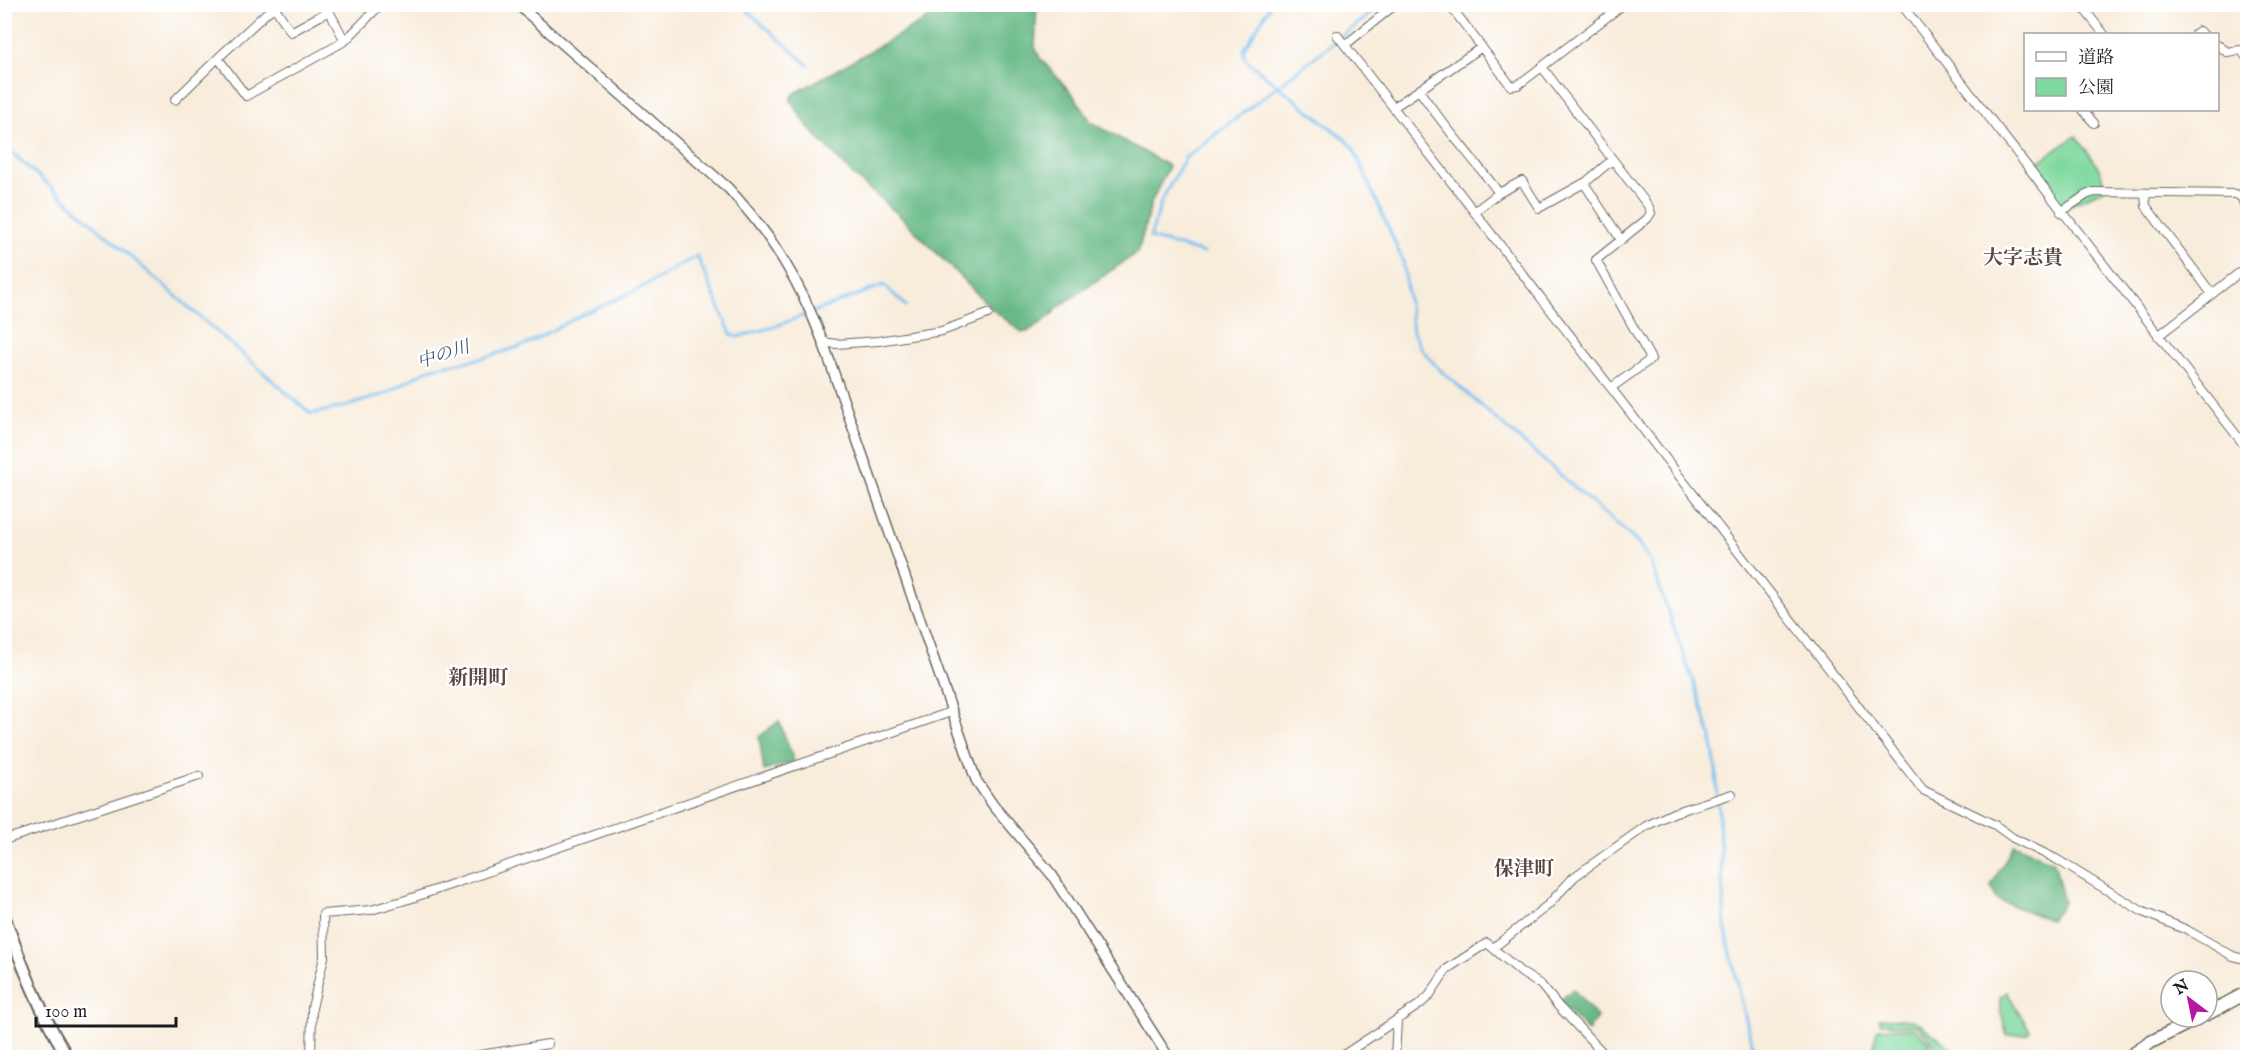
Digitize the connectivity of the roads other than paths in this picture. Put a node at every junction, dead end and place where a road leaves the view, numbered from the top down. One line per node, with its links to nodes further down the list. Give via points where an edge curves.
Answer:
1 (11, 4): 10 (street)
2 (381, 4): 12 (street)
3 (517, 4): 35 (street, via 728,188 754,216 785,260)
4 (1396, 4): 20 (street, via 1341,40)
5 (1449, 4): 14 (street)
6 (1624, 4): 17 (street)
7 (1901, 4): 28 (street)
8 (2080, 4): 11 (street)
9 (273, 5): 12 (street, via 291,32 329,11); 15 (street)
10 (4, 9)
11 (2103, 33)
12 (345, 41): 15 (street, via 246,96)
13 (2219, 46): 16 (street, via 2227,52 2241,50)
14 (1482, 47): 17 (street, via 1511,86); 18 (street)
15 (218, 58): 19 (street)
16 (2247, 59)
17 (1542, 67): 23 (street)
18 (1419, 90): 20 (street); 25 (street)
19 (175, 100)
20 (1394, 107): 27 (street)
21 (2084, 111): 22 (street)
22 (2094, 123)
23 (1612, 160): 24 (street); 30 (street, via 1651,213)
24 (1584, 183): 25 (street, via 1539,208 1522,181); 30 (street)
25 (1499, 193): 27 (street)
26 (2145, 193): 28 (street, via 2094,192); 29 (street, via 2235,194 2242,198); 32 (street, via 2146,206)
27 (1473, 212): 36 (street)
28 (2061, 212): 34 (street)
29 (2247, 218)
30 (1621, 240): 36 (street, via 1596,260 1651,359)
31 (2247, 266): 32 (street)
32 (2212, 294): 34 (street)
33 (988, 314): 35 (street, via 942,331 836,344)
34 (2158, 336): 37 (street)
35 (823, 342): 38 (street)
36 (1611, 388): 44 (street, via 1923,790 1995,825 2143,912)
37 (2247, 450)
38 (951, 712): 51 (street, via 409,899 371,910 323,914 324,957 312,1008); 53 (street, via 980,788 1052,875)
39 (199, 776): 41 (street)
40 (1732, 794): 43 (street, via 1651,823 1574,877 1548,904)
41 (4, 840)
42 (4, 915): 50 (main road, via 30,988)
43 (1493, 948): 47 (street, via 1487,943 1447,969 1429,996); 56 (street, via 1541,985)
44 (2247, 960)
45 (2247, 992): 46 (main road)
46 (2219, 1007)
47 (1397, 1021): 54 (street); 55 (street)
48 (2176, 1029): 57 (main road)
49 (548, 1044): 52 (street)
50 (68, 1058)
51 (311, 1058)
52 (461, 1058)
53 (1169, 1058)
54 (1339, 1058)
55 (1395, 1058)
56 (1608, 1058)
57 (2128, 1058)

